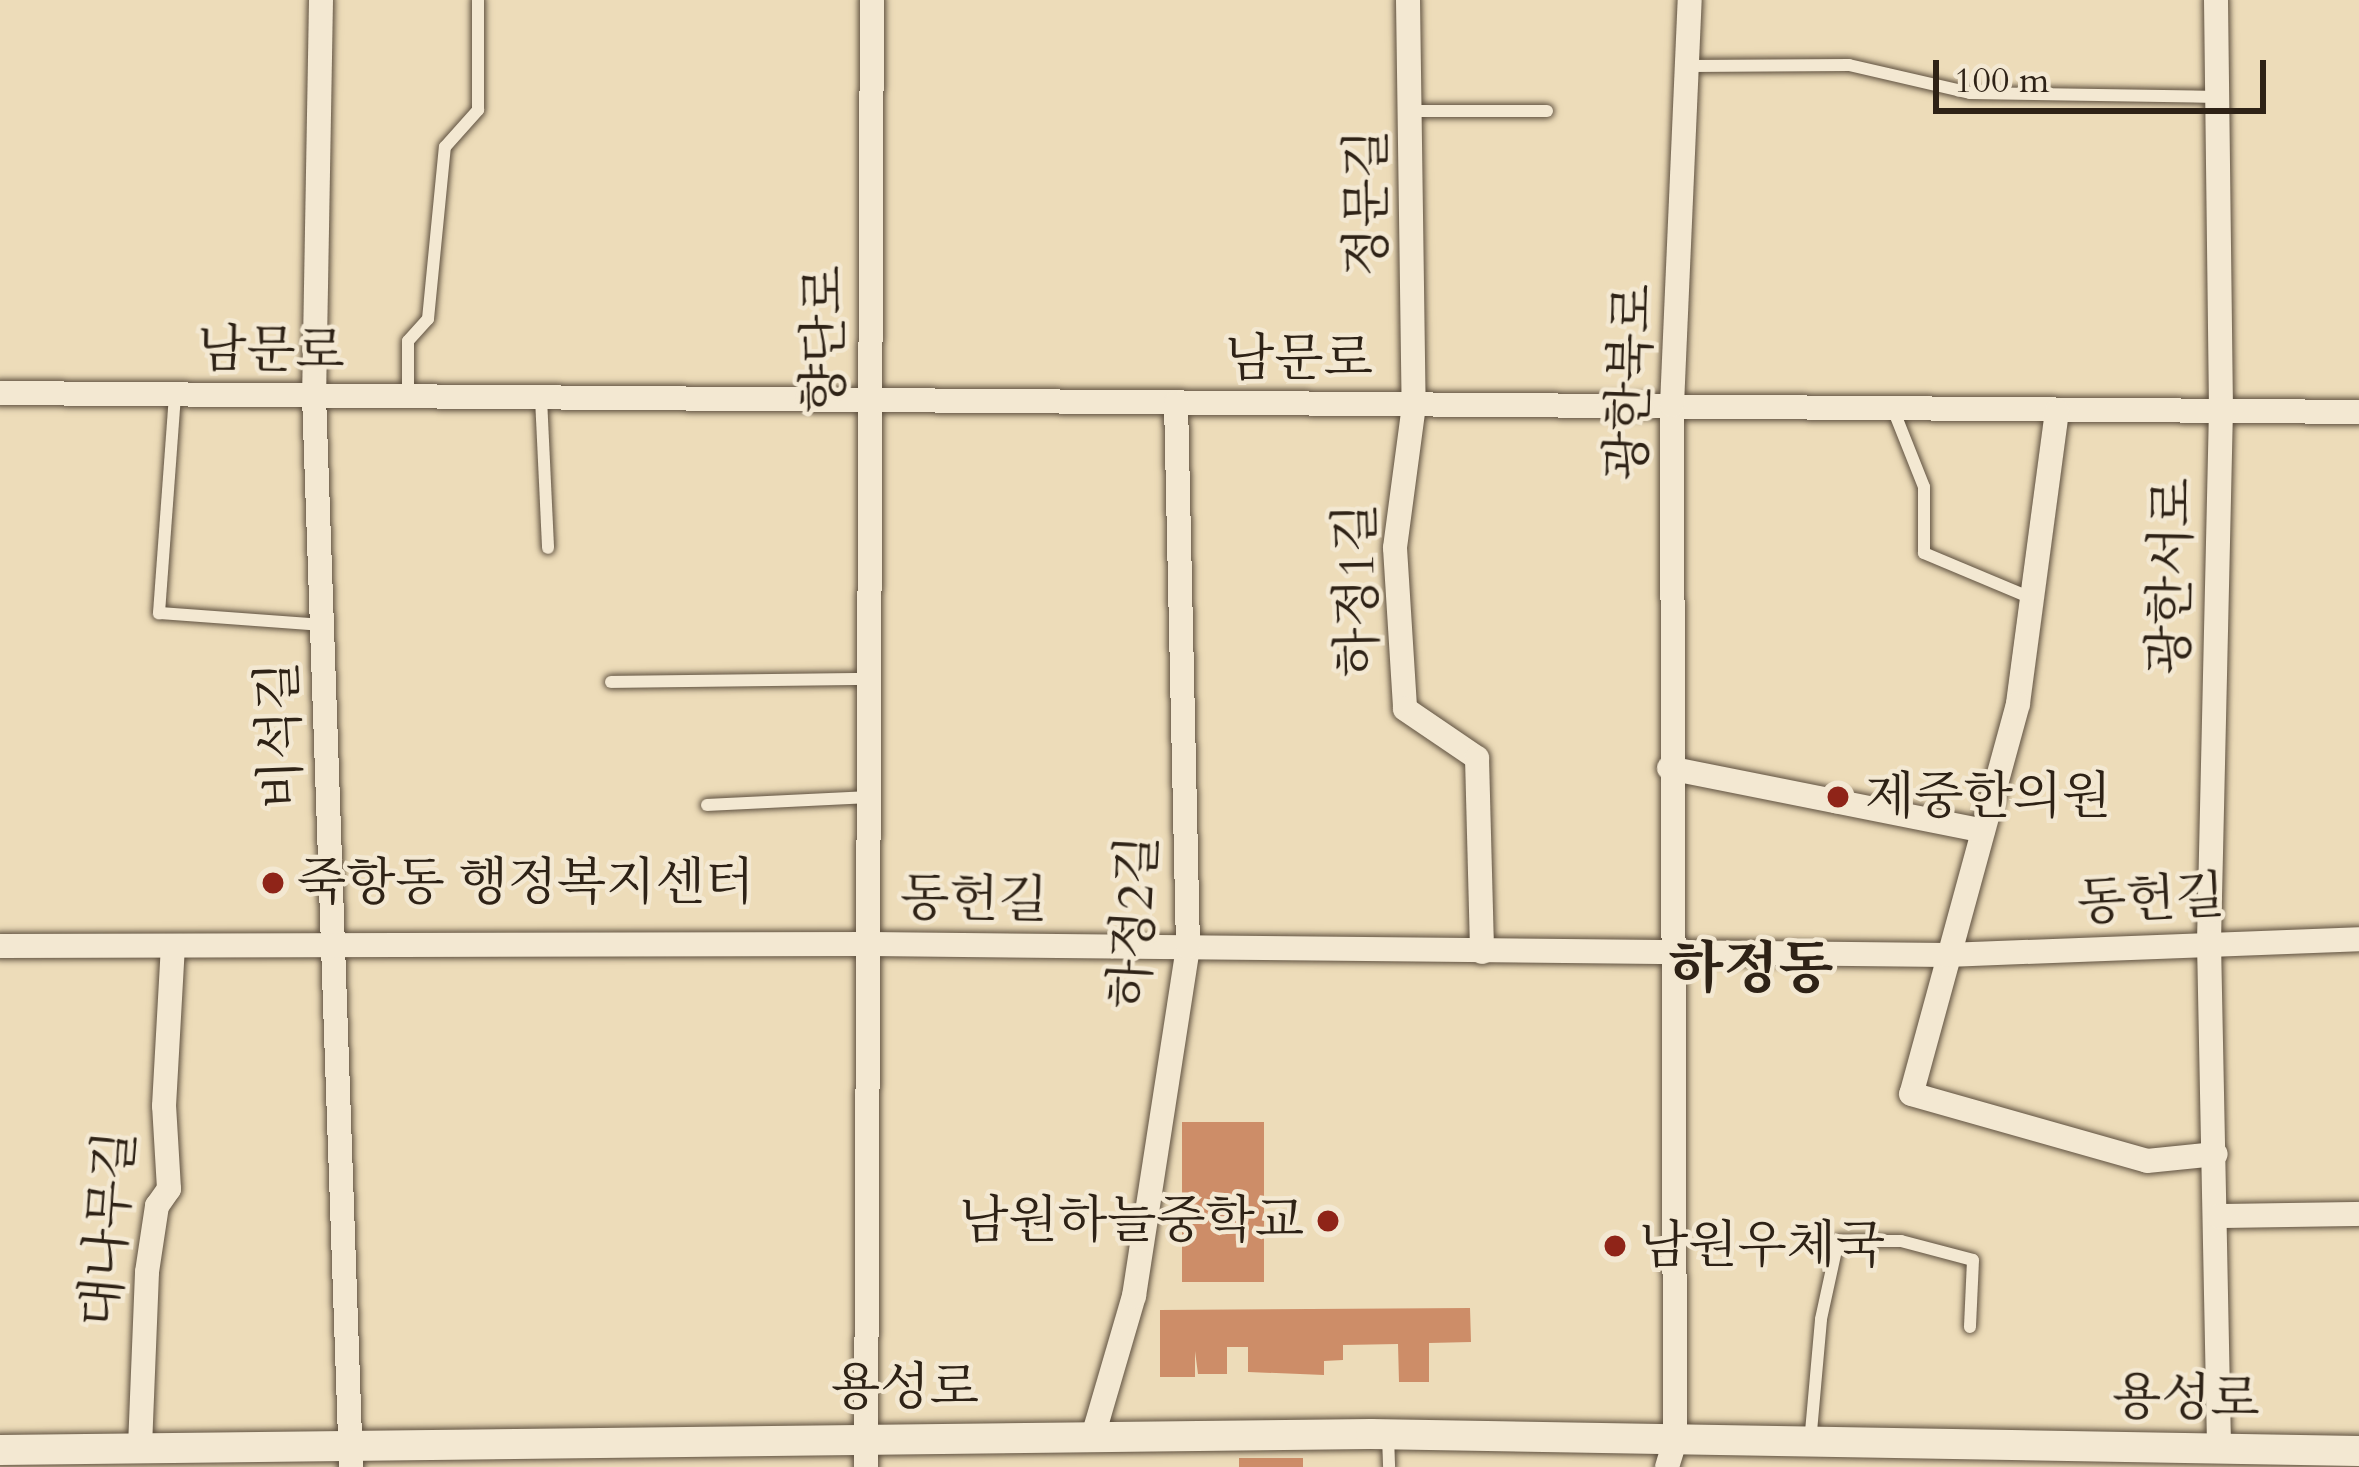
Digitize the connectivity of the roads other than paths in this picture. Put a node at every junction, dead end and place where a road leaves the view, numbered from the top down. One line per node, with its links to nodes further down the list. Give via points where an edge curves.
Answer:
1 (321, 0): 13 (street, 비석길)
2 (478, 0): 14 (lane, via 478,110 445,147 428,319 408,341)
3 (872, 0): 16 (street, 향단로)
4 (1408, 0): 9 (street, 정문길)
5 (1690, 0): 7 (street, 광한북로)
6 (2216, 0): 8 (street, 광한서로)
7 (1690, 66): 8 (lane, via 1849,65 1970,93); 18 (street, 광한북로)
8 (2219, 97): 20 (street, 광한서로)
9 (1412, 111): 10 (lane); 19 (street, 정문길)
10 (1547, 111)
11 (0, 393): 12 (street, 남문로)
12 (175, 394): 13 (street, 남문로); 26 (lane, via 159,614)
13 (314, 396): 14 (street, 남문로); 26 (street, 비석길)
14 (408, 397): 15 (street, 남문로)
15 (541, 398): 16 (street, 남문로); 24 (lane)
16 (870, 401): 17 (street, 남문로); 27 (street, 향단로)
17 (1177, 403): 19 (street, 남문로); 39 (street, 하정2길)
18 (1672, 404): 19 (street, 남문로); 21 (street, 남문로); 29 (street, 광한북로)
19 (1414, 405): 40 (street, 하정1길, via 1395,548 1405,709 1478,758)
20 (2221, 409): 22 (street, 남문로); 23 (street, 남문로); 34 (street, 광한서로)
21 (1893, 410): 22 (street, 남문로); 25 (lane, via 1924,487 1924,553)
22 (2057, 411): 25 (street)
23 (2359, 412)
24 (548, 548)
25 (2032, 598): 32 (street, via 2018,704)
26 (322, 625): 37 (street, 비석길)
27 (870, 679): 28 (lane); 30 (street, 향단로)
28 (611, 682)
29 (1669, 768): 32 (street); 41 (street, 광한북로)
30 (869, 796): 31 (lane); 35 (street, 향단로)
31 (707, 805)
32 (1983, 831): 42 (street)
33 (2359, 939): 34 (street, 동헌길)
34 (2209, 942): 42 (street, 동헌길); 43 (street, 광한서로)
35 (869, 944): 37 (street, 동헌길); 39 (street, 동헌길); 47 (street, 향단로)
36 (0, 946): 38 (street, 동헌길)
37 (334, 946): 38 (street, 동헌길); 56 (street, 비석길)
38 (173, 947): 52 (street, 대나무길, via 169,1189 157,1206 147,1272)
39 (1188, 947): 40 (street, 동헌길); 49 (street, 하정2길, via 1134,1296)
40 (1481, 952): 41 (street, 동헌길)
41 (1673, 953): 42 (street, 동헌길); 55 (street, 광한북로)
42 (1948, 956): 43 (street, via 1912,1094 2147,1161)
43 (2216, 1154): 45 (street, 광한서로)
44 (2359, 1214): 45 (street)
45 (2218, 1216): 51 (street, 광한서로)
46 (1970, 1327): 50 (lane, via 1973,1260 1900,1241 1838,1241 1821,1318)
47 (866, 1435): 49 (street, 용성로); 56 (street, 용성로); 58 (street, 향단로)
48 (1388, 1435): 49 (street, 용성로); 55 (street, 용성로); 59 (lane)
49 (1093, 1436)
50 (1810, 1444): 55 (street, 용성로); 57 (street, 용성로)
51 (2219, 1446): 54 (street, 용성로); 57 (street, 용성로)
52 (140, 1447): 53 (street, 용성로); 56 (street, 용성로)
53 (0, 1450)
54 (2359, 1451)
55 (1671, 1454)
56 (351, 1455)
57 (2011, 1456)
58 (866, 1467)
59 (1389, 1467)

